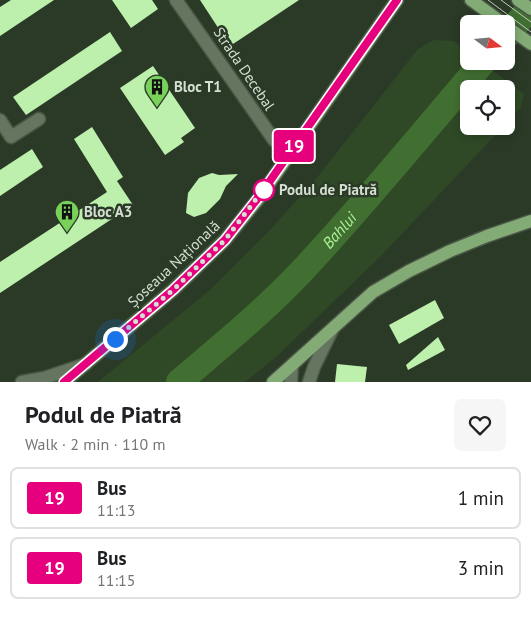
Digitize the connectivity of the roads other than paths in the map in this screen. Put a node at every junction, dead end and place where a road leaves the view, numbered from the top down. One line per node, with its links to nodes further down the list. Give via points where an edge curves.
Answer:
1 (176, 0): 11 (street, Strada Decebal, via 274,140)
2 (397, 0): 11 (main road, Șoseaua Națională)
3 (518, 0): 5 (main road)
4 (472, 1): 6 (main road)
5 (531, 9)
6 (491, 15)
7 (515, 32): 8 (main road)
8 (531, 44)
9 (39, 119): 10 (street, via 11,137)
10 (0, 120)
11 (290, 152): 14 (main road, Șoseaua Națională, via 225,240 173,290)
12 (531, 221): 13 (main road, via 487,236 409,271 373,292)
13 (334, 326): 15 (main road); 20 (street)
14 (86, 364): 16 (street, Șoseaua Națională); 17 (main road)
15 (292, 366): 18 (main road); 19 (street)
16 (22, 382)
17 (64, 382)
18 (273, 382)
19 (291, 382)
20 (309, 382)

